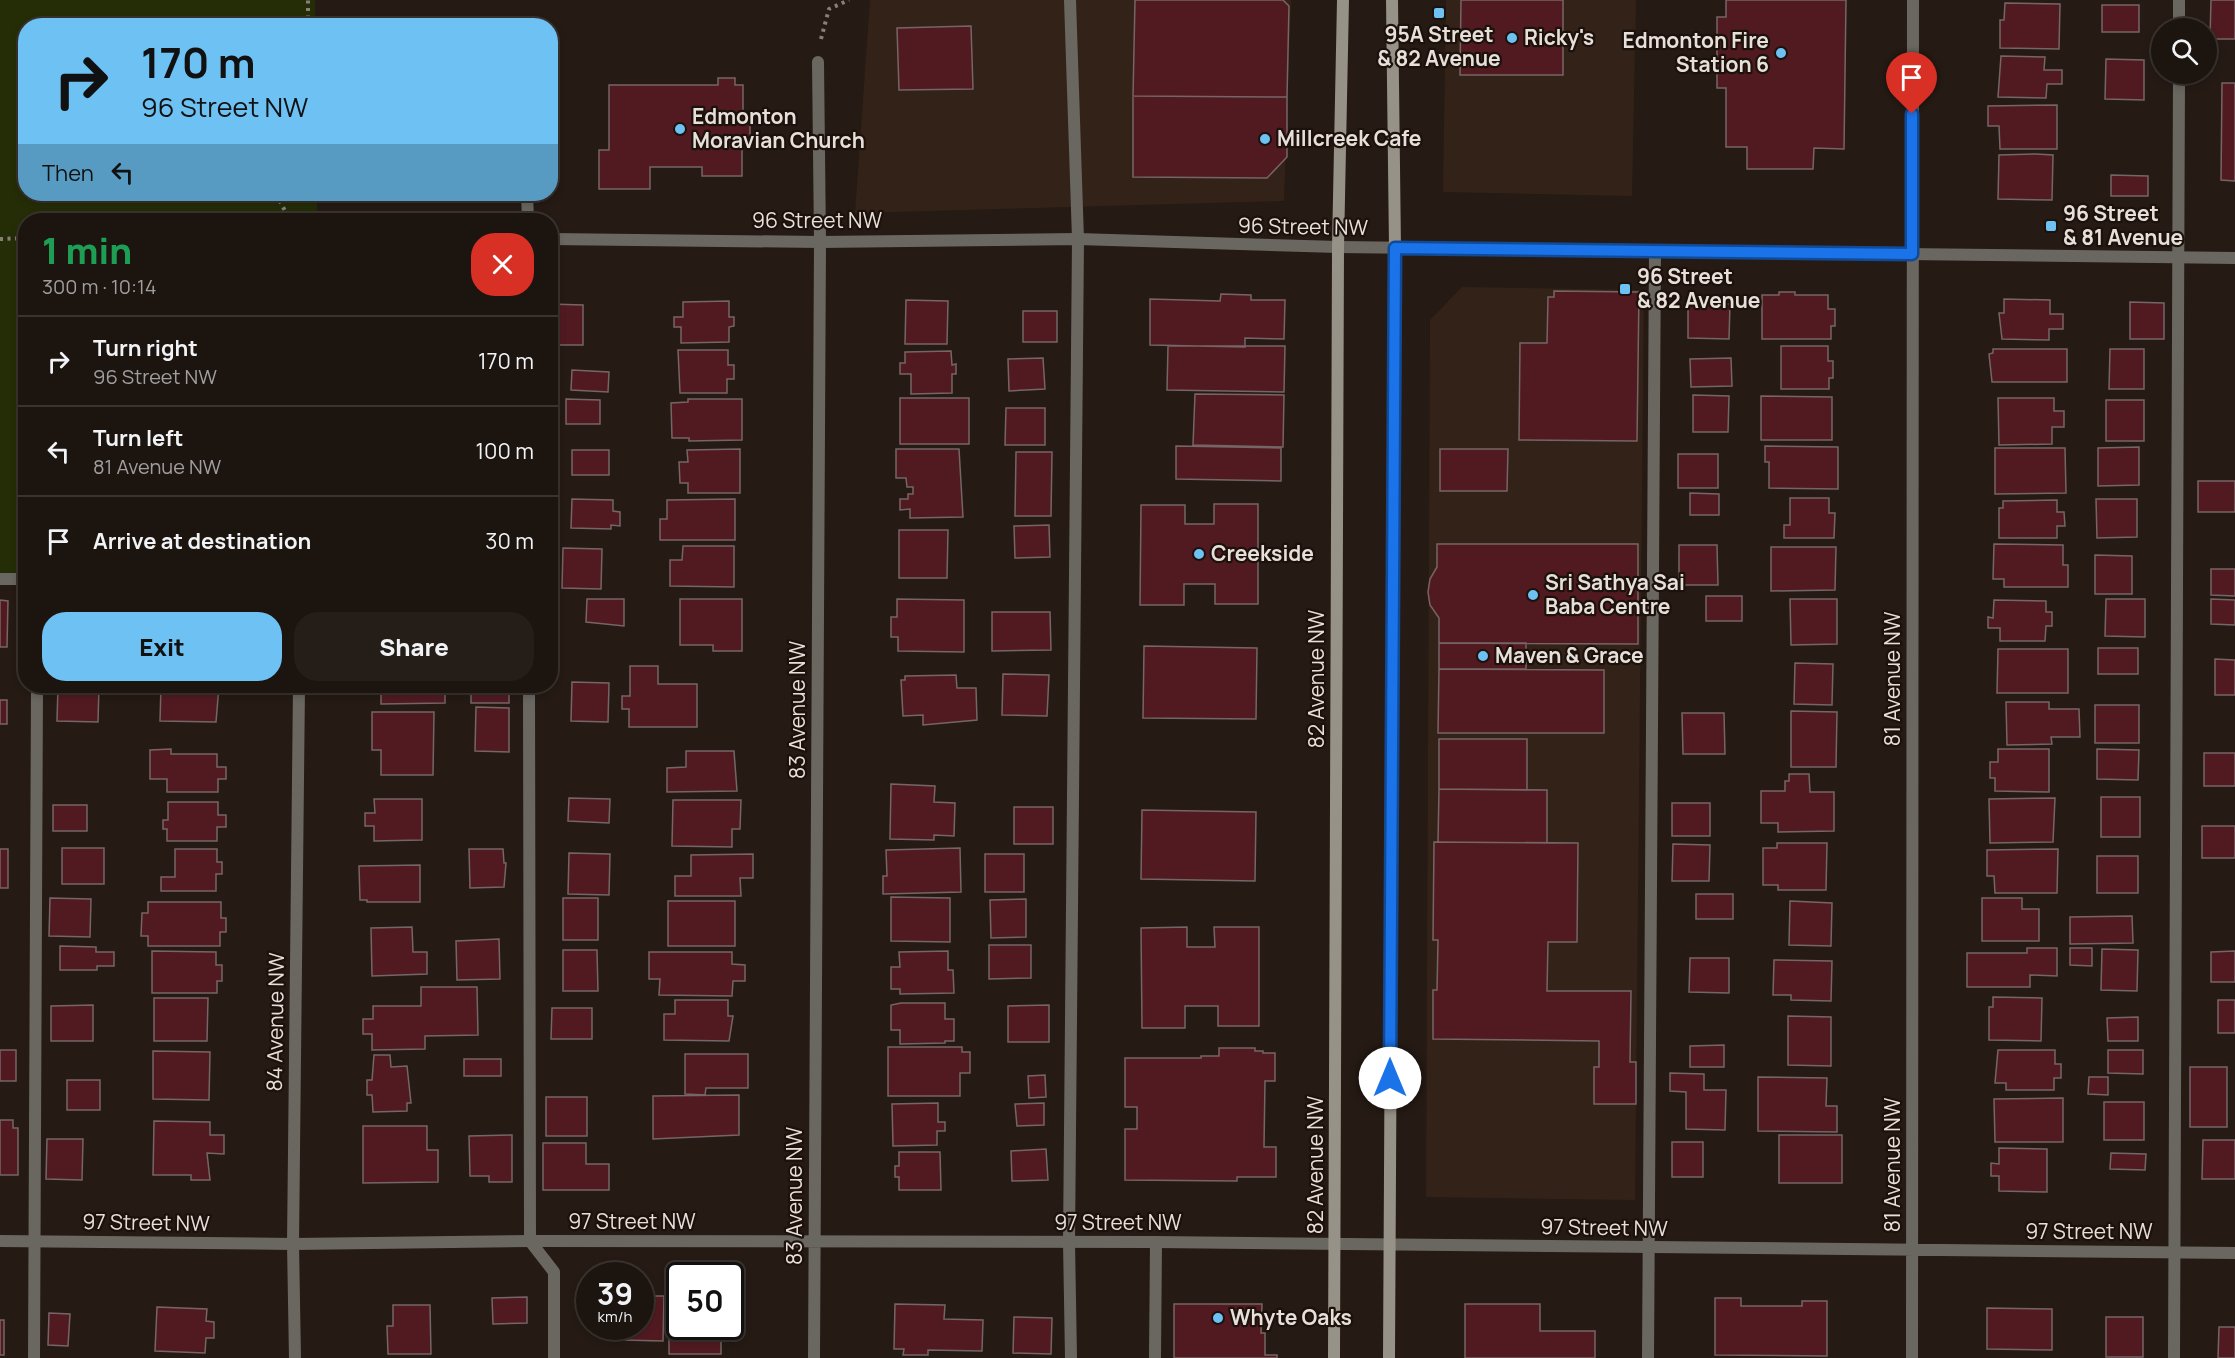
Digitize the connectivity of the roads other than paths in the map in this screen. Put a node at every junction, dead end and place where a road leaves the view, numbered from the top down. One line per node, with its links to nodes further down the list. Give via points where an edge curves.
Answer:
1 (1070, 0): 10 (street)
2 (1343, 0): 12 (main road, 82 Avenue NW)
3 (1392, 0): 13 (main road)
4 (1912, 0): 15 (street, 81 Avenue NW)
5 (2179, 0): 6 (street)
6 (2179, 18)
7 (818, 62): 11 (street, 83 Avenue NW)
8 (2179, 84): 16 (street)
9 (558, 238): 11 (street, 96 Street NW)
10 (1078, 239): 11 (street, 96 Street NW); 12 (street, 96 Street NW); 27 (street)
11 (820, 242): 26 (street, 83 Avenue NW)
12 (1338, 248): 13 (street, 96 Street NW); 31 (main road, 82 Avenue NW)
13 (1395, 248): 14 (street, 96 Street NW); 30 (main road)
14 (1655, 252): 15 (street, 96 Street NW); 32 (street)
15 (1912, 254): 16 (street, 96 Street NW); 33 (street, 81 Avenue NW)
16 (2177, 258): 17 (street, 96 Street NW); 34 (street)
17 (2235, 258)
18 (0, 579): 19 (street)
19 (18, 579)
20 (37, 693): 24 (street)
21 (299, 693): 29 (street, 84 Avenue NW)
22 (529, 693): 25 (street)
23 (0, 1241): 24 (street, 97 Street NW)
24 (34, 1241): 29 (street, 97 Street NW); 36 (street)
25 (530, 1241): 26 (street, 97 Street NW); 29 (street, 97 Street NW); 38 (street, via 554,1272)
26 (814, 1242): 27 (street, 97 Street NW); 39 (street, 83 Avenue NW)
27 (1070, 1242): 28 (street, 97 Street NW); 40 (street)
28 (1156, 1242): 31 (street, 97 Street NW); 41 (street)
29 (293, 1244): 37 (street, 84 Avenue NW)
30 (1389, 1244): 31 (street, 97 Street NW); 32 (street, 97 Street NW); 43 (main road)
31 (1335, 1245): 42 (main road, 82 Avenue NW)
32 (1648, 1248): 33 (street, 97 Street NW); 44 (street)
33 (1913, 1251): 34 (street, 97 Street NW); 45 (street, 81 Avenue NW)
34 (2174, 1252): 35 (street, 97 Street NW); 46 (street)
35 (2235, 1252)
36 (34, 1358)
37 (295, 1358)
38 (554, 1358)
39 (814, 1358)
40 (1071, 1358)
41 (1155, 1358)
42 (1334, 1358)
43 (1389, 1358)
44 (1648, 1358)
45 (1912, 1358)
46 (2174, 1358)

